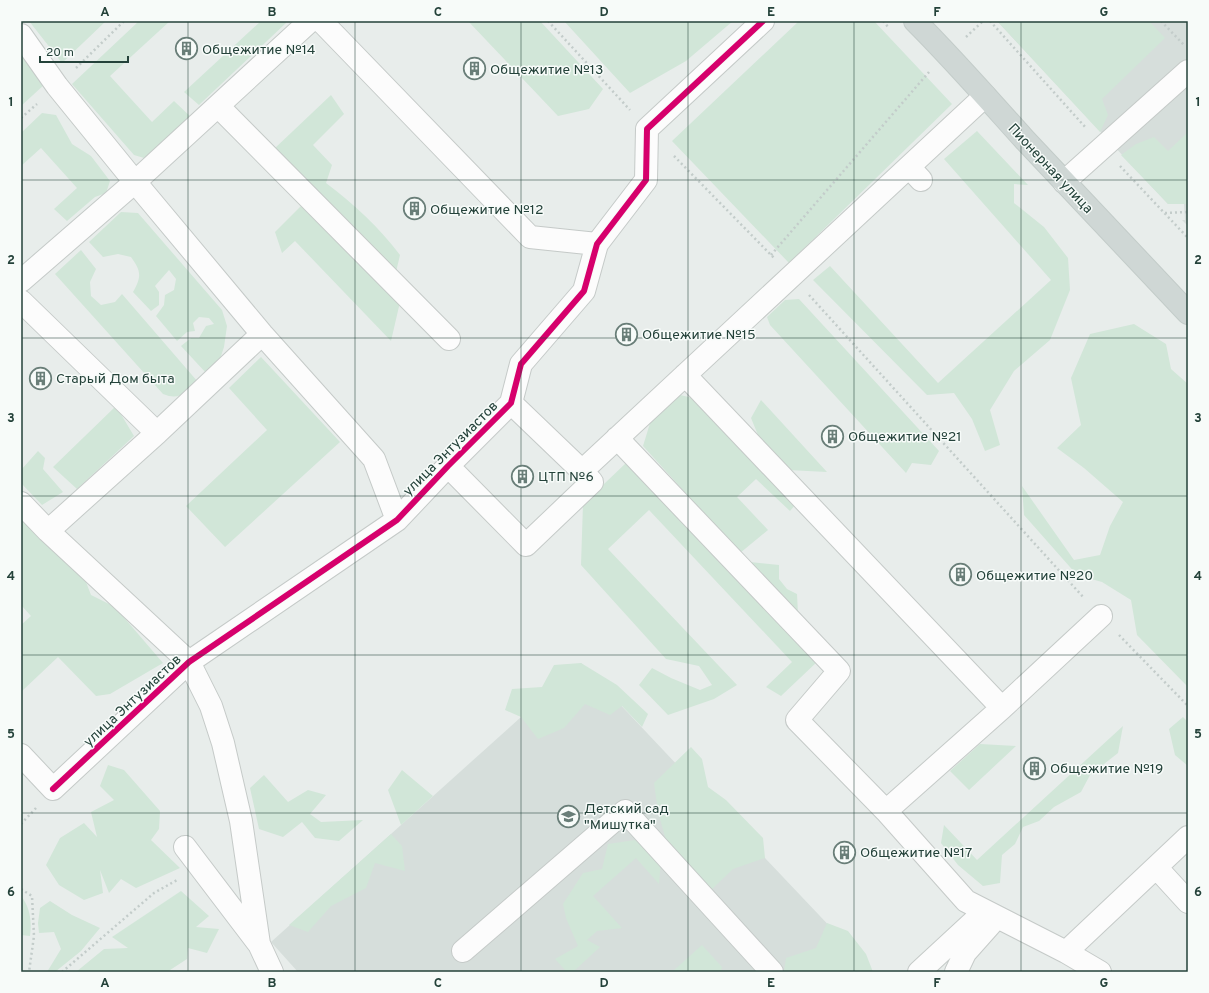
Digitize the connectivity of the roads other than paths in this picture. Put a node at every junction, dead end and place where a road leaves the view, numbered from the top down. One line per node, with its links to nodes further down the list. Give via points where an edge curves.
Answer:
1 (310, 21): 8 (street)
2 (322, 21): 11 (street, via 530,237)
3 (763, 21): 11 (street, улица Энтузиастов, via 648,129 646,180)
4 (916, 21): 7 (main road, Пионерная улица)
5 (21, 36): 9 (street, via 57,86)
6 (1188, 71): 10 (street)
7 (985, 96): 10 (main road, Пионерная улица); 17 (street, via 915,174 853,231 791,276)
8 (218, 106): 9 (street); 16 (street)
9 (135, 182): 12 (street); 15 (street)
10 (1064, 182): 14 (main road, Пионерная улица)
11 (596, 244): 18 (street, улица Энтузиастов, via 584,291 521,364)
12 (21, 281)
13 (21, 302): 19 (street)
14 (1188, 313)
15 (262, 334): 19 (street); 24 (street, via 374,459)
16 (450, 339)
17 (685, 375): 20 (street); 28 (street)
18 (512, 403): 21 (street, улица Энтузиастов); 22 (street)
19 (157, 433): 25 (street)
20 (617, 438): 22 (street); 30 (street, via 839,671 797,720)
21 (448, 466): 22 (street, via 526,544 592,482); 24 (street, улица Энтузиастов)
22 (582, 471)
23 (21, 503): 25 (street)
24 (397, 520): 27 (street, улица Энтузиастов)
25 (48, 531): 27 (street)
26 (1101, 616): 28 (street)
27 (189, 662): 29 (street, улица Энтузиастов, via 53,789); 36 (street, via 212,706 223,743 241,821)
28 (1002, 708): 30 (street)
29 (21, 755)
30 (886, 811): 35 (street, via 966,901)
31 (1188, 837): 33 (street)
32 (185, 848): 36 (street)
33 (1156, 868): 34 (street); 38 (street)
34 (1188, 902)
35 (991, 914): 38 (street); 41 (street); 42 (street, via 965,953)
36 (259, 944): 39 (street)
37 (463, 951): 40 (street, via 625,810)
38 (1066, 952): 43 (street)
39 (272, 972)
40 (772, 972)
41 (919, 972)
42 (956, 972)
43 (1100, 972)

